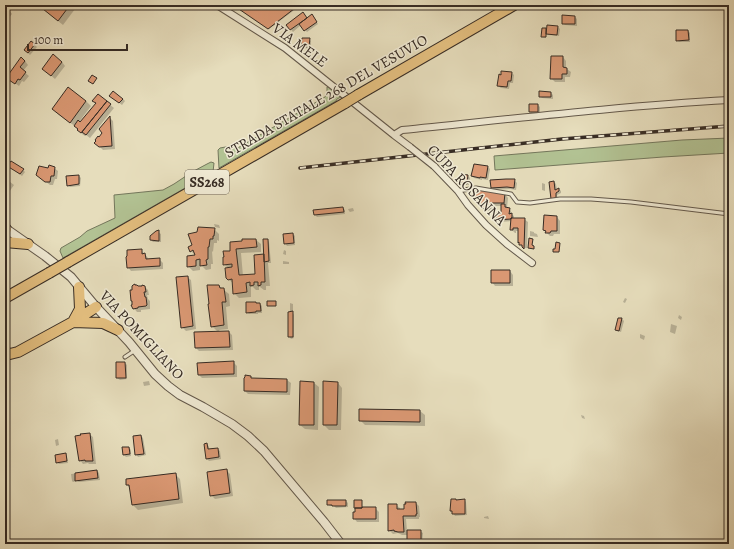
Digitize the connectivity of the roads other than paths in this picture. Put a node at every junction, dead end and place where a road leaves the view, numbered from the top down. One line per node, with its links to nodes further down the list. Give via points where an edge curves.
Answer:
1 (217, 5): 4 (street, VIA MELE, via 285,48)
2 (514, 5): 13 (highway, STRADA STATALE 268 DEL VESUVIO / SS268, bridge)
3 (729, 100): 5 (street, via 594,110 402,130)
4 (383, 126): 5 (street, CUPA ROSANNA)
5 (394, 135): 6 (street, CUPA ROSANNA, bridge, via 434,166)
6 (458, 191): 7 (lane, via 476,188 511,194 517,202 590,199); 11 (street, CUPA ROSANNA, via 486,225)
7 (729, 214)
8 (5, 229): 10 (street, VIA POMIGLIANO)
9 (5, 242): 10 (highway)
10 (28, 244): 12 (street, VIA POMIGLIANO, via 71,277)
11 (532, 263)
12 (79, 287): 14 (street, VIA POMIGLIANO); 15 (highway, via 80,309)
13 (6, 299)
14 (96, 307): 15 (highway); 16 (street, VIA POMIGLIANO)
15 (73, 322): 16 (highway, via 103,323); 18 (highway, via 18,352)
16 (118, 330): 17 (street, VIA POMIGLIANO)
17 (136, 350): 19 (lane); 20 (street, VIA POMIGLIANO, via 155,374 180,395 232,424 264,451)
18 (5, 353)
19 (125, 357)
20 (341, 544)

